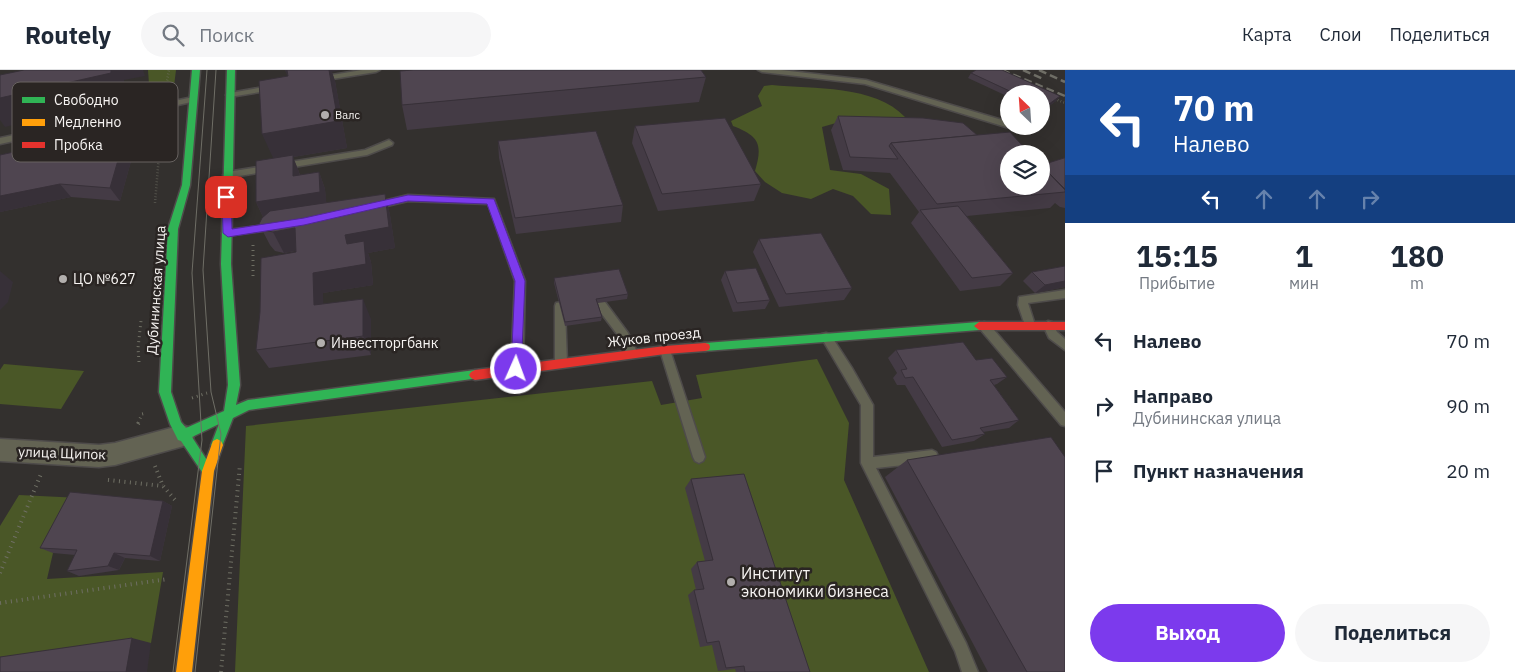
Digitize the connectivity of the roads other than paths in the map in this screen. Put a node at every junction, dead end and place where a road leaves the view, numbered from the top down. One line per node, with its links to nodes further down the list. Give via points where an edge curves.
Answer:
1 (196, 70): 8 (main road, Дубининская улица)
2 (231, 70): 7 (main road)
3 (376, 70): 5 (lane)
4 (762, 70): 10 (lane, via 866,82)
5 (312, 80)
6 (285, 85): 7 (lane)
7 (230, 95): 12 (main road)
8 (193, 99): 9 (lane); 29 (main road, Дубининская улица, via 186,185 172,229 165,392 167,406)
9 (178, 102)
10 (1000, 122)
11 (389, 143): 12 (lane, via 367,152)
12 (227, 175): 15 (main road)
13 (360, 209): 26 (lane, via 408,198 490,201 520,281)
14 (287, 224): 15 (lane)
15 (228, 233): 27 (main road, via 226,264 234,386)
16 (1065, 294): 17 (lane, via 1023,300)
17 (1030, 325): 18 (main road, Жуков проезд); 19 (main road, Жуков проезд)
18 (1048, 325): 20 (main road, Жуков проезд); 22 (lane)
19 (984, 326): 21 (main road, Жуков проезд); 28 (lane)
20 (1065, 326)
21 (826, 336): 23 (main road, Жуков проезд); 33 (lane, via 867,405)
22 (1065, 346)
23 (665, 350): 24 (main road, Жуков проезд); 32 (lane)
24 (632, 354): 25 (main road, Жуков проезд); 25 (lane, via 624,336 598,301 560,306)
25 (561, 363): 26 (main road, Жуков проезд)
26 (516, 369): 27 (main road, Жуков проезд, via 248,405)
27 (229, 413): 29 (main road, Жуков проезд); 34 (main road)
28 (1065, 421)
29 (182, 436): 30 (street, улица Щипок, via 99,456); 34 (main road, Дубининская улица)
30 (0, 450)
31 (945, 455): 33 (lane)
32 (699, 457)
33 (867, 463): 36 (lane, via 961,648)
34 (208, 471): 35 (main road)
35 (184, 672)
36 (970, 672)

